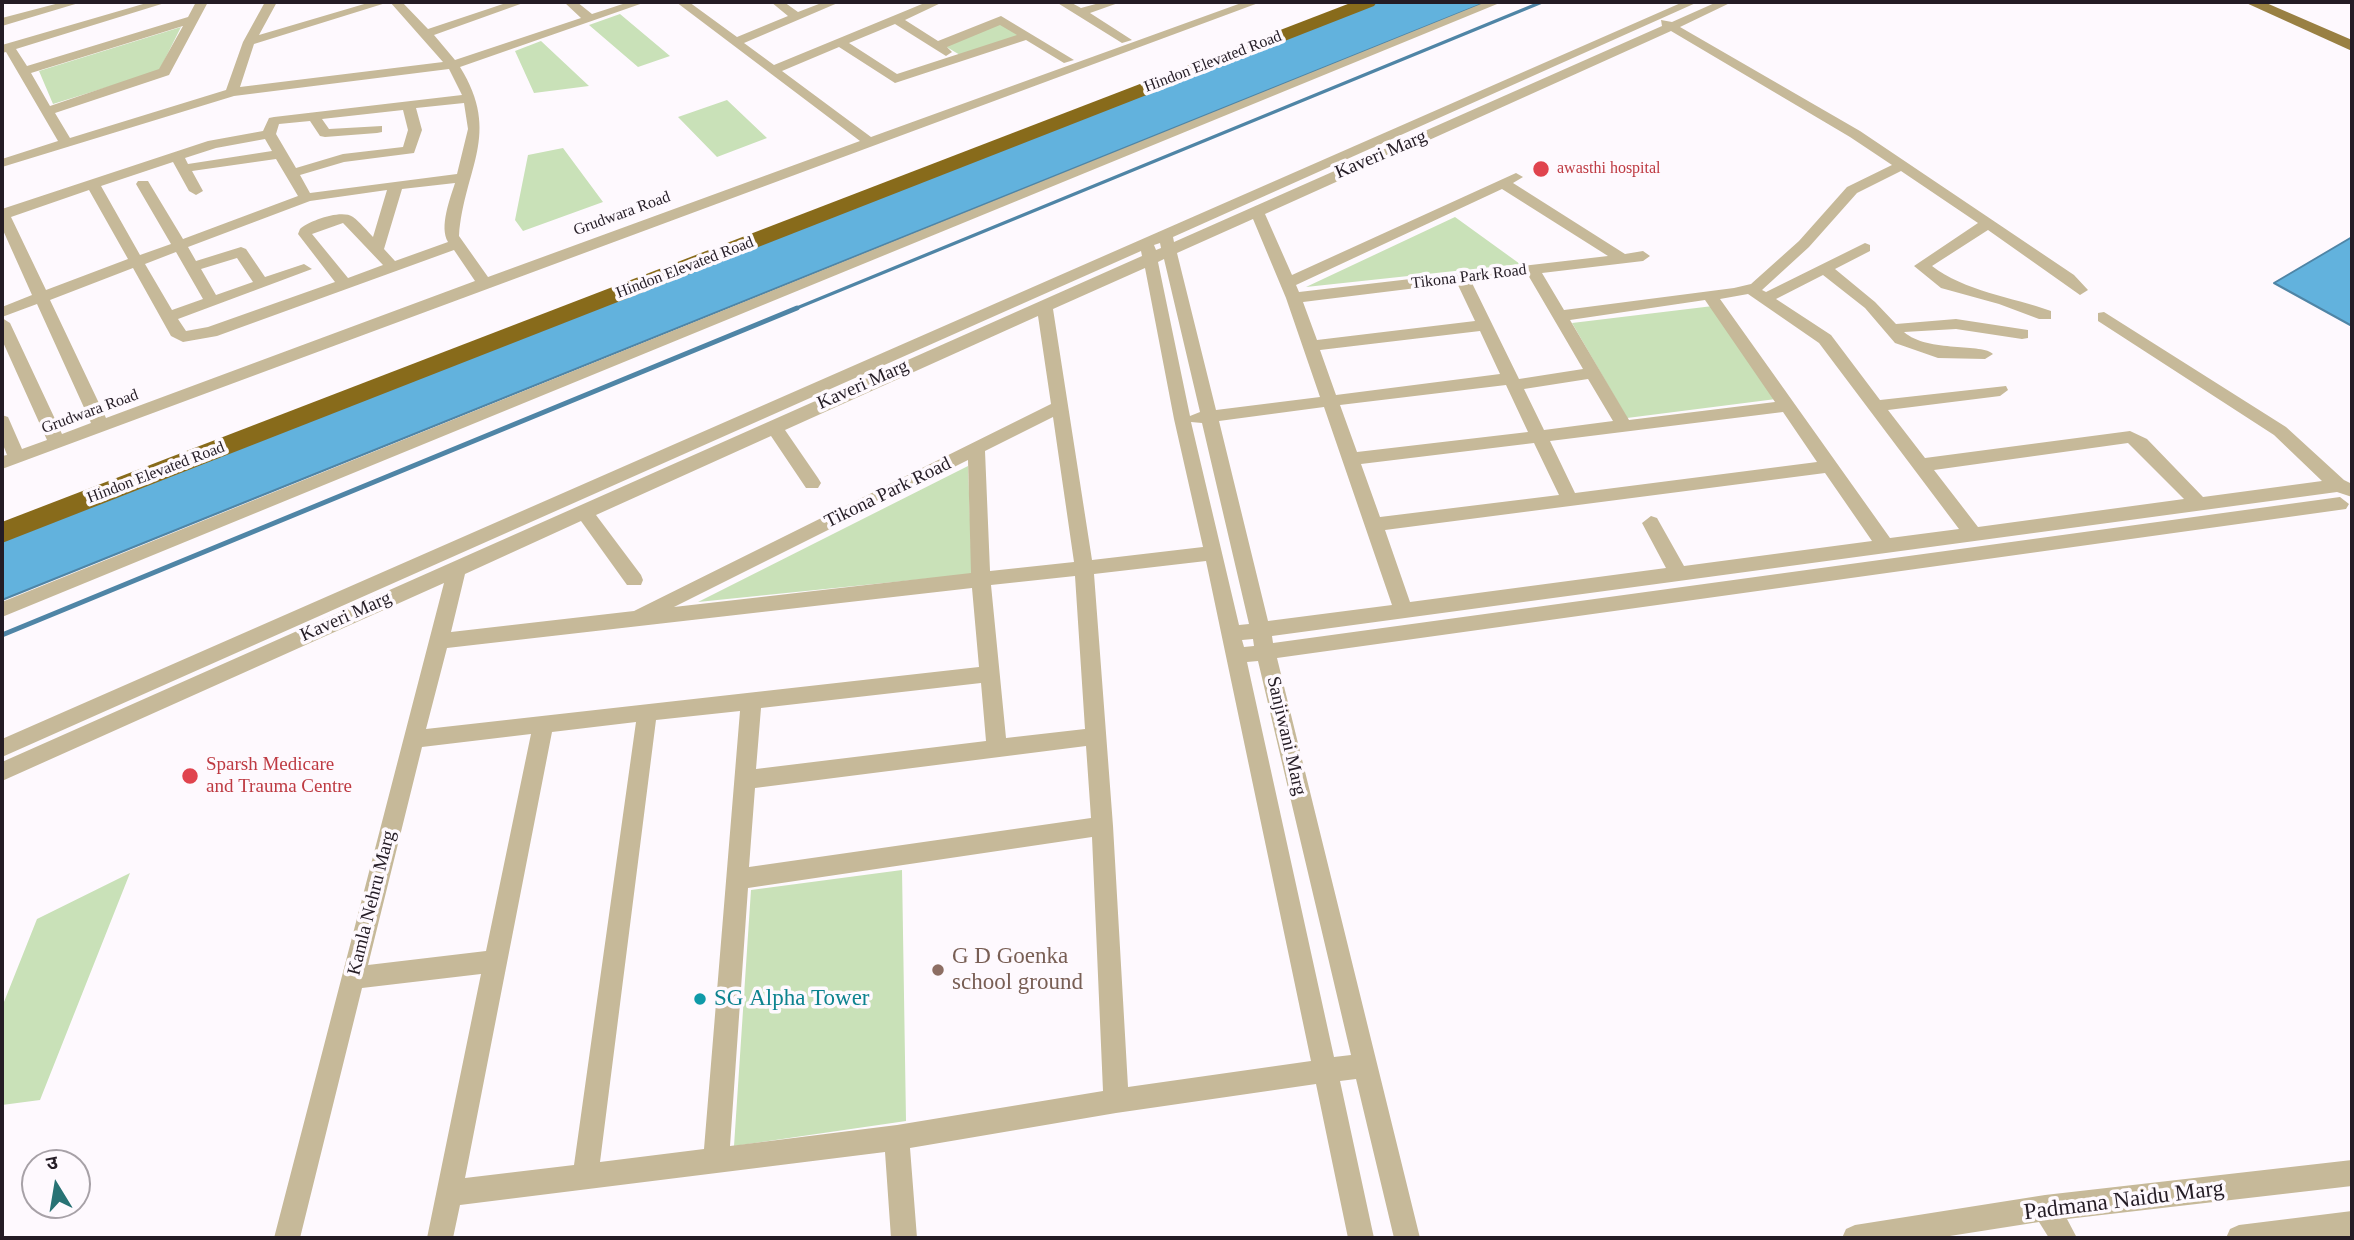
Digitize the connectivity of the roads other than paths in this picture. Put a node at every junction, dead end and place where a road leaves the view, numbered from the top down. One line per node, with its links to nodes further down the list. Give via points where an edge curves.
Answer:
1 (76, 2): 30 (street)
2 (162, 2): 41 (street)
3 (202, 2): 27 (street)
4 (271, 2): 36 (street)
5 (383, 2): 36 (street)
6 (396, 2): 32 (street)
7 (520, 2): 32 (street)
8 (570, 2): 28 (street)
9 (640, 2): 28 (street)
10 (682, 2): 37 (street)
11 (777, 2): 25 (street)
12 (834, 2): 25 (street)
13 (1062, 2): 24 (street)
14 (1115, 2): 24 (street)
15 (1255, 2): 57 (street, Grudwara Road)
16 (1342, 2): 133 (highway, Hindon Elevated Road)
17 (1368, 2): 136 (highway, Hindon Elevated Road)
18 (1496, 2): 145 (street)
19 (1692, 2): 26 (street, Kaveri Marg)
20 (1726, 2): 31 (street, Kaveri Marg)
21 (2252, 2): 40 (main road)
22 (2270, 2): 34 (main road)
23 (931, 3): 29 (street)
24 (1081, 12): 35 (street)
25 (797, 17): 37 (street)
26 (1654, 18): 31 (street); 48 (street, Kaveri Marg)
27 (194, 19): 46 (street); 53 (street, via 164,72)
28 (590, 19): 44 (street)
29 (896, 19): 38 (street); 39 (street)
30 (2, 22)
31 (1671, 27): 50 (street, Kaveri Marg); 62 (street, via 1855,134)
32 (425, 34): 44 (street)
33 (1027, 36): 39 (street, via 1000,20); 42 (street); 43 (street)
34 (2352, 37)
35 (1126, 40)
36 (250, 42): 49 (street)
37 (735, 42): 45 (street)
38 (840, 42): 42 (street, via 895,79); 45 (street)
39 (938, 46): 42 (street)
40 (2352, 46)
41 (5, 48): 46 (street)
42 (956, 58)
43 (1068, 60)
44 (454, 65): 47 (street); 51 (street)
45 (772, 70): 57 (street)
46 (24, 71): 53 (street)
47 (283, 85): 49 (street); 55 (street)
48 (1502, 85): 50 (street); 75 (street, Kaveri Marg)
49 (232, 92): 58 (street)
50 (1521, 95): 70 (street, Kaveri Marg)
51 (469, 98): 52 (street); 64 (street, via 476,112 476,127)
52 (408, 104): 54 (street); 63 (street, via 415,130 410,150 343,158)
53 (48, 111): 58 (street)
54 (313, 116): 55 (street); 56 (street, via 325,134)
55 (271, 128): 59 (street); 60 (street, via 224,141)
56 (377, 130)
57 (869, 142): 87 (street, Grudwara Road)
58 (66, 143): 61 (street)
59 (280, 154): 60 (street); 63 (street)
60 (180, 162): 66 (street); 68 (street)
61 (2, 163)
62 (1901, 166): 72 (street); 92 (street, via 1852,190)
63 (290, 174): 69 (street)
64 (462, 178): 67 (street); 73 (street, via 452,227)
65 (143, 184): 74 (street)
66 (93, 185): 71 (street); 80 (street)
67 (396, 185): 69 (street); 76 (street)
68 (196, 191)
69 (306, 198): 74 (street)
70 (1256, 209): 75 (street, Kaveri Marg); 90 (street)
71 (2, 214): 94 (street)
72 (1987, 224): 91 (street); 99 (street, via 1922,266 1946,285)
73 (456, 244): 82 (street); 87 (street)
74 (180, 245): 80 (street); 81 (street)
75 (1157, 245): 96 (street, Kaveri Marg); 115 (street, Sanjiwani Marg); 116 (street, Sanjiwani Marg); 159 (street, Kaveri Marg)
76 (377, 248): 82 (street); 89 (street, via 347,219 307,229 305,234)
77 (1865, 248): 85 (street)
78 (1643, 256): 79 (street, Tikona Park Road)
79 (1622, 258): 84 (street, Tikona Park Road); 90 (street, via 1510,180)
80 (136, 261): 94 (street); 100 (street)
81 (192, 267): 88 (street, via 241,251); 95 (street)
82 (393, 267): 89 (street)
83 (304, 269): 88 (street)
84 (1532, 269): 86 (street, Tikona Park Road); 98 (street)
85 (1825, 269): 92 (street); 104 (street, via 1870,305)
86 (1462, 278): 90 (street, Tikona Park Road); 103 (street)
87 (484, 283): 118 (street, Grudwara Road)
88 (262, 284): 95 (street)
89 (345, 284): 100 (street, via 196,337 183,337)
90 (1291, 290): 106 (street)
91 (2080, 290)
92 (1758, 294): 93 (street); 113 (street, via 1825,339)
93 (1707, 295): 98 (street); 112 (street)
94 (41, 297): 97 (street); 118 (street)
95 (212, 301): 100 (street)
96 (1045, 304): 114 (street); 119 (street, Kaveri Marg)
97 (2, 312)
98 (1560, 316): 108 (street)
99 (2045, 316)
100 (169, 317)
101 (2104, 317): 129 (street, via 2280,431)
102 (2, 323): 122 (street)
103 (1485, 325): 106 (street); 109 (street)
104 (1890, 330): 105 (street, via 1946,322); 107 (street, via 1938,353)
105 (2022, 334)
106 (1311, 346): 111 (street)
107 (1985, 354)
108 (1593, 373): 109 (street); 120 (street)
109 (1512, 381): 111 (street); 121 (street)
110 (2000, 390): 113 (street)
111 (1330, 400): 115 (street); 124 (street)
112 (1789, 405): 120 (street); 127 (street)
113 (1877, 406): 126 (street)
114 (1059, 407): 123 (street); 141 (street)
115 (1209, 417): 116 (street); 148 (street, Sanjiwani Marg)
116 (1182, 419): 139 (street, Sanjiwani Marg)
117 (2, 421): 125 (street)
118 (102, 426): 122 (street, Grudwara Road)
119 (772, 426): 128 (street); 132 (street, Kaveri Marg)
120 (1625, 426): 121 (street)
121 (1539, 436): 124 (street); 130 (street)
122 (57, 443): 125 (street, Grudwara Road)
123 (976, 449): 143 (street, Tikona Park Road); 147 (street, Tikona Park Road)
124 (1351, 459): 135 (street)
125 (9, 460)
126 (1922, 465): 131 (street, via 2130,437); 137 (street)
127 (1831, 466): 130 (street); 138 (street)
128 (812, 483)
129 (2343, 496): 131 (street); 151 (street)
130 (1570, 500): 135 (street)
131 (2199, 504): 137 (street)
132 (583, 511): 140 (street, Kaveri Marg); 144 (street)
133 (2, 516)
134 (1651, 523): 142 (street)
135 (1374, 525): 146 (street)
136 (2, 533)
137 (1973, 534): 138 (street)
138 (1885, 546): 142 (street)
139 (1214, 553): 141 (street); 149 (street, Sanjiwani Marg)
140 (457, 568): 150 (street, Kamla Nehru Marg); 161 (street, Kaveri Marg)
141 (1084, 569): 143 (street); 157 (street)
142 (1679, 574): 146 (street)
143 (981, 579): 147 (street, Tikona Park Road); 153 (street)
144 (634, 580)
145 (2, 610)
146 (1404, 611): 148 (street)
147 (629, 621): 150 (street, Tikona Park Road)
148 (1261, 630): 149 (street); 151 (street, Sanjiwani Marg)
149 (1231, 634): 152 (street, Sanjiwani Marg)
150 (438, 641): 158 (street, Kamla Nehru Marg)
151 (1265, 651): 152 (street); 167 (street, Sanjiwani Marg)
152 (1236, 656): 168 (street, Sanjiwani Marg)
153 (989, 674): 154 (street); 160 (street)
154 (751, 701): 155 (street); 162 (street)
155 (647, 713): 156 (street); 173 (street)
156 (543, 724): 158 (street); 165 (street)
157 (1096, 736): 160 (street); 163 (street)
158 (414, 739): 166 (street, Kamla Nehru Marg)
159 (2, 748)
160 (997, 748): 162 (street)
161 (2, 772)
162 (745, 780): 164 (street)
163 (1102, 826): 164 (street); 169 (street)
164 (738, 879): 171 (street)
165 (496, 961): 166 (street); 174 (street)
166 (353, 978): 178 (street, Kamla Nehru Marg)
167 (1365, 1065): 168 (street); 182 (street, Sanjiwani Marg)
168 (1325, 1072): 169 (street); 181 (street, Sanjiwani Marg)
169 (1116, 1101): 170 (street)
170 (897, 1138): 171 (street); 180 (street)
171 (716, 1161): 173 (street)
172 (2352, 1173): 175 (street, Padmana Naidu Marg)
173 (585, 1175): 174 (street)
174 (449, 1193): 179 (street)
175 (2045, 1208): 183 (street, Padmana Naidu Marg); 184 (street)
176 (2352, 1224): 177 (street)
177 (2311, 1234): 185 (street)
178 (288, 1238)
179 (440, 1238)
180 (904, 1238)
181 (1361, 1238)
182 (1407, 1238)
183 (1855, 1238)
184 (2064, 1238)
185 (2239, 1238)

